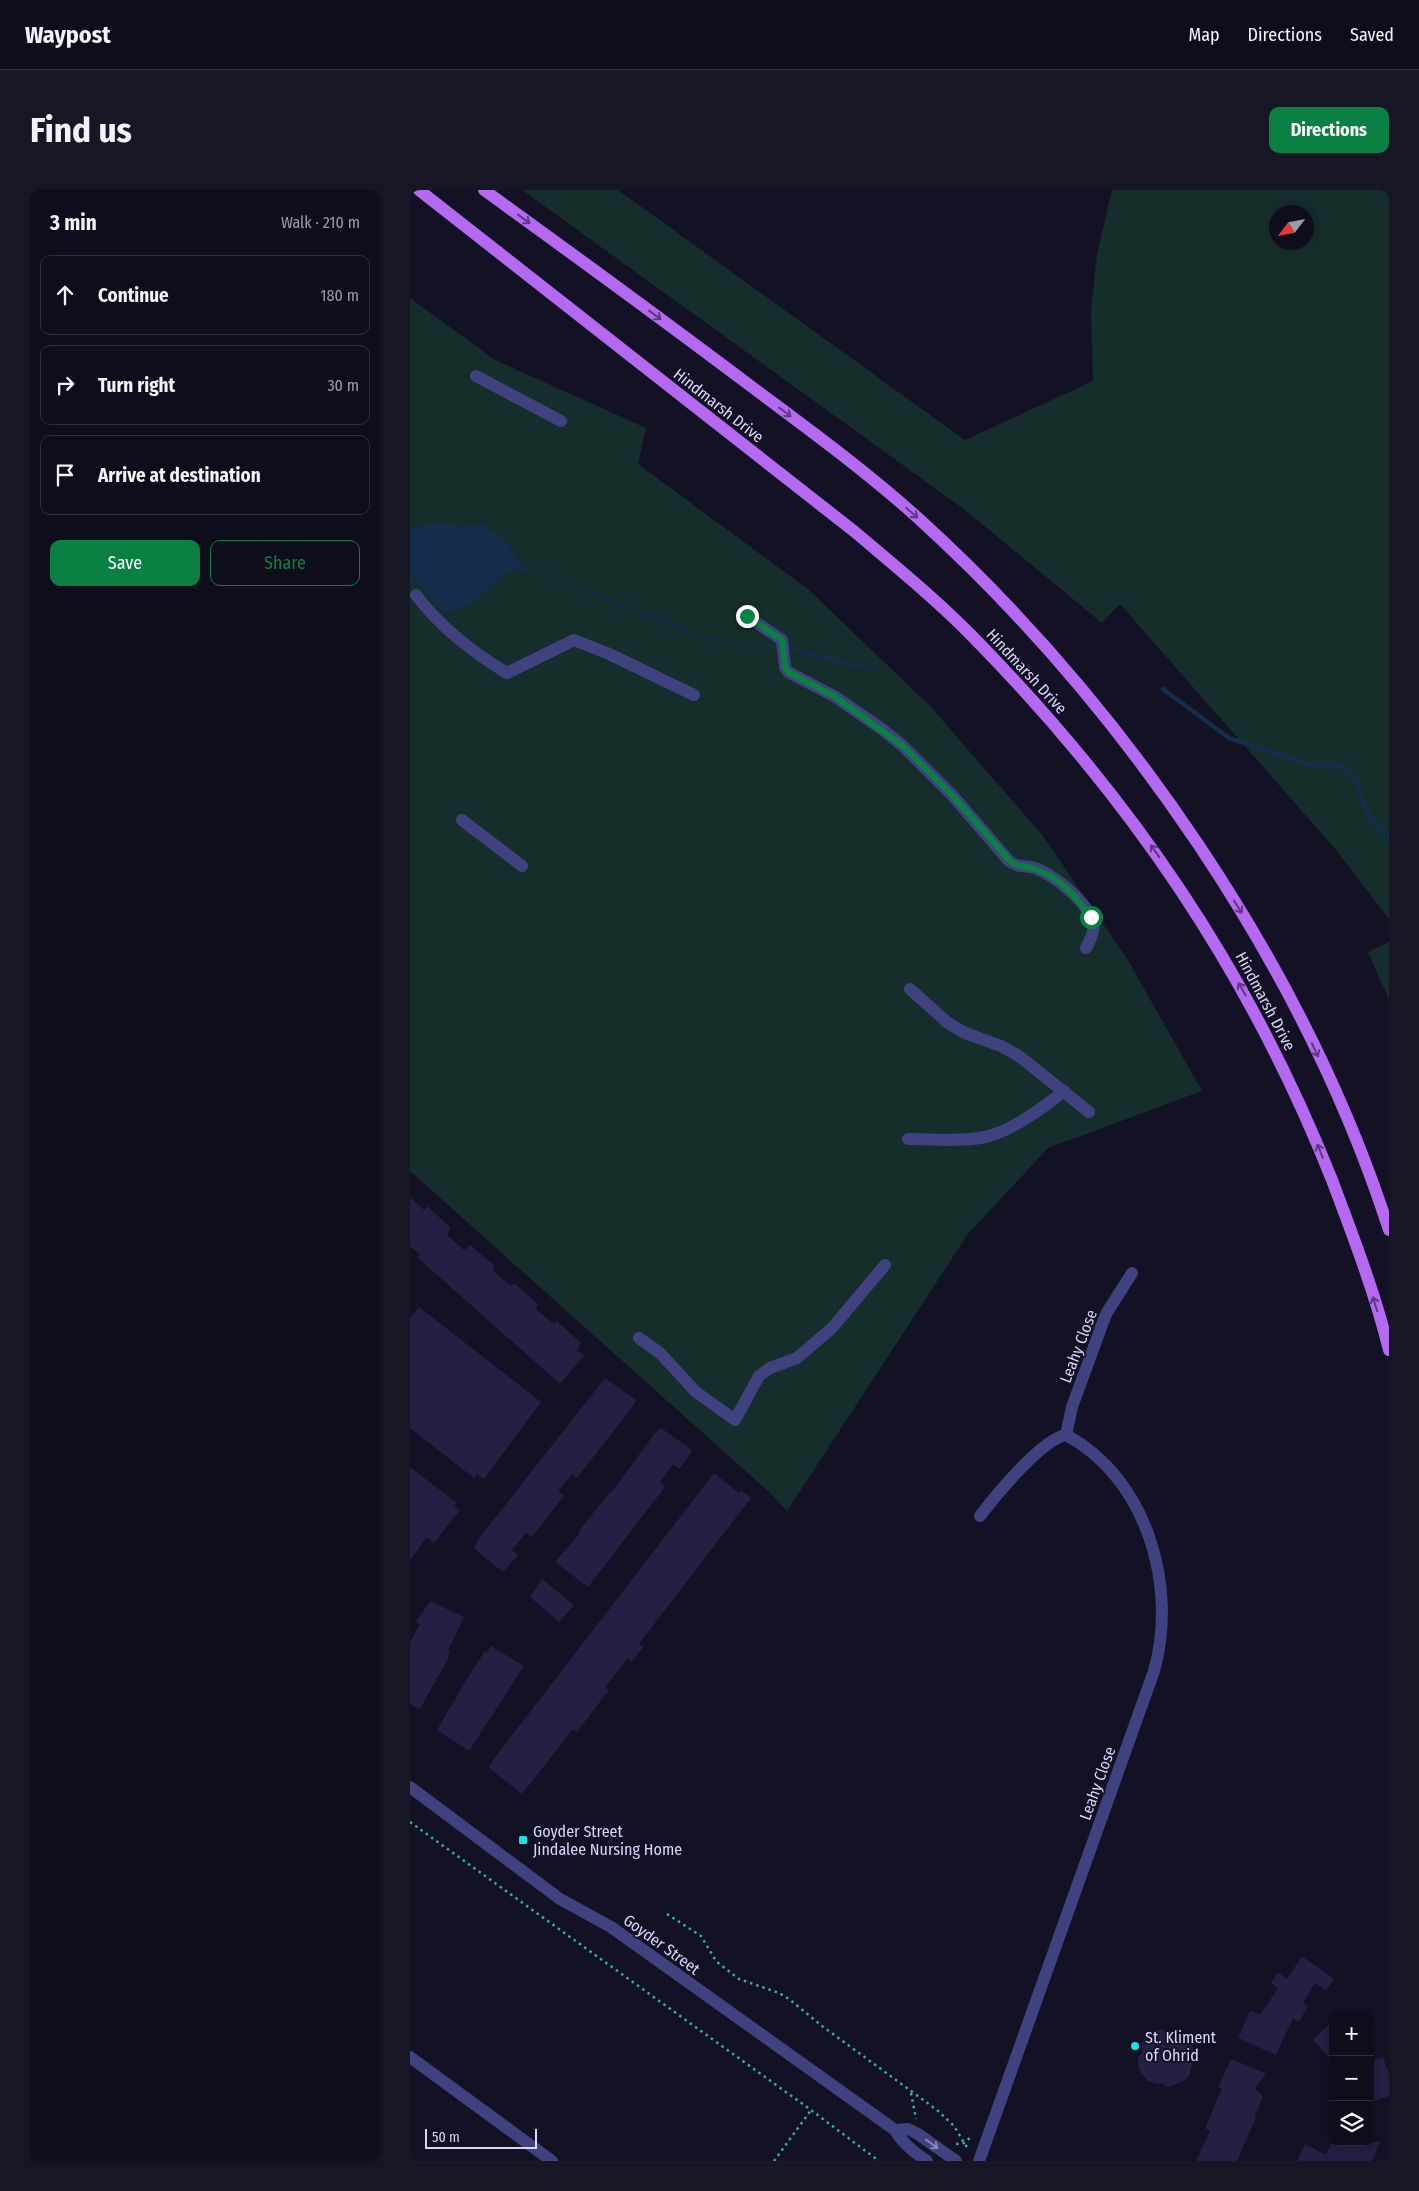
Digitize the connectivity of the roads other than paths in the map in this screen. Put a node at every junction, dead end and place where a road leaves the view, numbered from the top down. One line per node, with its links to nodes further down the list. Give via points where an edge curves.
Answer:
1 (419, 190): 19 (main road, Hindmarsh Drive, one-way to 1, via 1360,1258 1314,1136 1252,1007 1153,848 1068,739 973,637 910,578)
2 (484, 190): 15 (main road, Hindmarsh Drive, one-way to 15, via 703,350 869,477 980,577 1046,648 1155,782 1263,948 1338,1099)
3 (476, 376): 4 (street)
4 (561, 421)
5 (416, 596): 7 (street, via 451,634 507,673 574,640)
6 (747, 616): 10 (street, via 782,640 788,672 834,696 903,746 953,796 1010,861 1018,867 1033,868 1054,877 1066,888 1094,924 1094,932)
7 (694, 695)
8 (462, 820): 9 (street)
9 (522, 866)
10 (1086, 948)
11 (910, 989): 12 (street, via 948,1023 1019,1056)
12 (1064, 1091): 13 (street); 14 (street, via 1031,1115 986,1137)
13 (1089, 1112)
14 (908, 1139)
15 (1389, 1230)
16 (885, 1265): 18 (street, via 832,1328 798,1358 770,1368 759,1376 735,1420 696,1392 660,1353)
17 (1132, 1273): 20 (street, Leahy Close, via 1106,1314 1072,1407)
18 (639, 1338)
19 (1389, 1350)
20 (1066, 1435): 21 (street, via 1052,1441 1008,1480); 28 (street, Leahy Close, via 1085,1446 1109,1470 1139,1513 1159,1572 1162,1633 1154,1671)
21 (980, 1516)
22 (410, 1787): 24 (street, Goyder Street, via 560,1899 611,1927)
23 (410, 2058): 25 (street)
24 (895, 2130): 26 (street, Goyder Street, via 908,2147); 27 (street, Goyder Street, one-way to 27, via 908,2129 918,2134)
25 (543, 2159)
26 (927, 2161)
27 (956, 2161)
28 (979, 2161)

